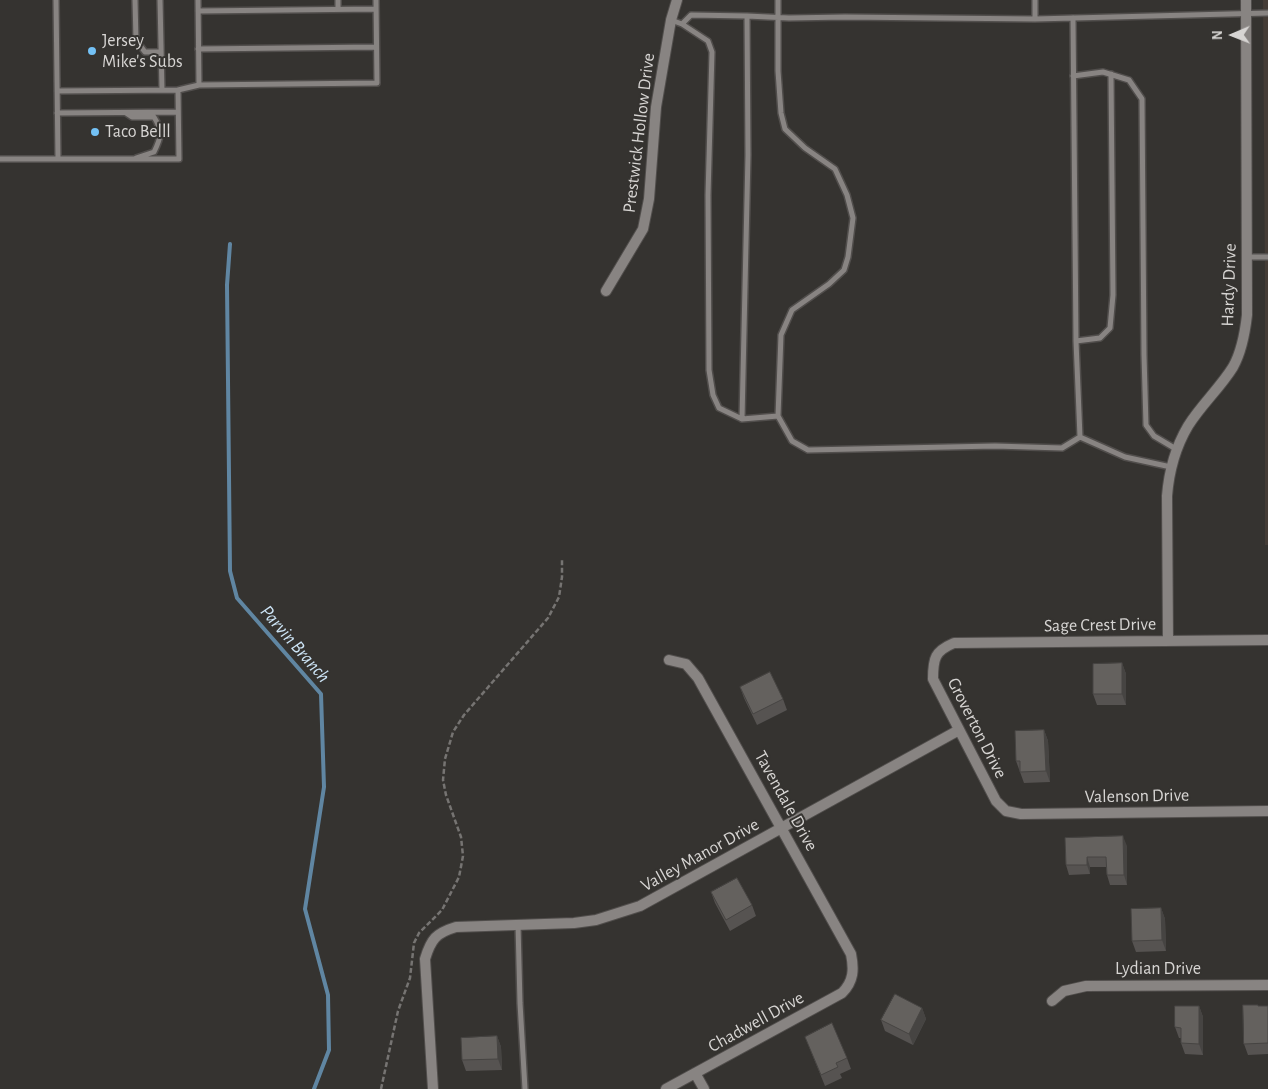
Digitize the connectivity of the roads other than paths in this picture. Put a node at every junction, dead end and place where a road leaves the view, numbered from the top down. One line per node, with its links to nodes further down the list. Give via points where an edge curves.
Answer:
1 (56, 0): 29 (lane)
2 (135, 0): 23 (lane, via 136,40 145,52)
3 (160, 0): 23 (lane)
4 (198, 0): 13 (lane)
5 (338, 0): 11 (lane)
6 (376, 0): 12 (lane)
7 (677, 0): 20 (street, Prestwick Hollow Drive)
8 (778, 0): 17 (lane)
9 (1035, 0): 18 (lane)
10 (1246, 0): 14 (street, Hardy Drive)
11 (338, 9): 12 (lane); 13 (lane)
12 (376, 9): 21 (lane)
13 (198, 11): 22 (lane)
14 (1246, 13): 15 (lane); 19 (lane); 36 (street, Hardy Drive)
15 (1268, 13)
16 (748, 16): 17 (lane); 20 (lane, via 691,15); 41 (lane)
17 (779, 18): 18 (lane); 40 (lane, via 778,71 785,128 805,148 835,169 853,218 844,270 830,284 792,310 781,335)
18 (1035, 18): 19 (lane)
19 (1073, 18): 25 (lane)
20 (676, 22): 38 (street, Prestwick Hollow Drive, via 656,107 649,199 643,229); 41 (lane, via 708,41 712,52 708,195 709,370 719,408)
21 (376, 47): 22 (lane); 26 (lane, via 377,83)
22 (198, 48): 26 (lane)
23 (161, 52): 27 (lane)
24 (1111, 74): 25 (lane); 39 (lane, via 1113,295 1110,328 1100,338); 43 (lane, via 1129,80 1142,99 1146,425 1154,436)
25 (1073, 76): 39 (lane)
26 (199, 85): 28 (lane)
27 (162, 90): 28 (lane); 29 (lane)
28 (178, 90): 32 (lane)
29 (57, 91): 30 (lane)
30 (57, 112): 31 (lane); 34 (lane)
31 (124, 112): 32 (lane); 35 (lane, via 132,117 154,117 160,125 160,138 154,152)
32 (178, 112): 35 (lane, via 179,160)
33 (0, 159): 34 (lane)
34 (58, 159): 35 (lane)
35 (131, 159)
36 (1247, 257): 37 (lane); 43 (street, Hardy Drive, via 1247,315 1240,350 1232,367 1189,425)
37 (1268, 257)
38 (606, 291)
39 (1076, 341): 42 (lane)
40 (778, 416): 41 (lane); 42 (lane, via 792,441 808,450 995,446 1062,448)
41 (742, 419)
42 (1080, 438): 44 (lane, via 1126,457)
43 (1177, 450): 44 (street, Hardy Drive)
44 (1171, 468): 46 (street, Hardy Drive, via 1167,496)
45 (1268, 640): 46 (street, Sage Crest Drive)
46 (1168, 641): 47 (street, Sage Crest Drive, via 954,643)
47 (936, 655): 49 (street, Groverton Drive, via 933,679)
48 (669, 660): 52 (street, Tavendale Drive, via 686,664 698,678)
49 (959, 730): 50 (street, Groverton Drive, via 996,800); 52 (street, Valley Manor Drive)
50 (1006, 811): 51 (street, Valenson Drive, via 1021,814)
51 (1268, 812)
52 (782, 828): 53 (street, Valley Manor Drive, via 640,906 596,920); 54 (street, Tavendale Drive, via 851,954)
53 (518, 925): 58 (street, Valley Manor Drive, via 456,927 435,937 429,947 426,959); 59 (lane)
54 (853, 975): 57 (street, Chadwell Drive, via 842,993)
55 (1268, 985): 56 (street, Lydian Drive, via 1086,986 1064,991)
56 (1052, 1001)
57 (695, 1074): 60 (street, Chadwell Drive); 61 (street)
58 (433, 1089)
59 (525, 1089)
60 (666, 1089)
61 (704, 1089)

